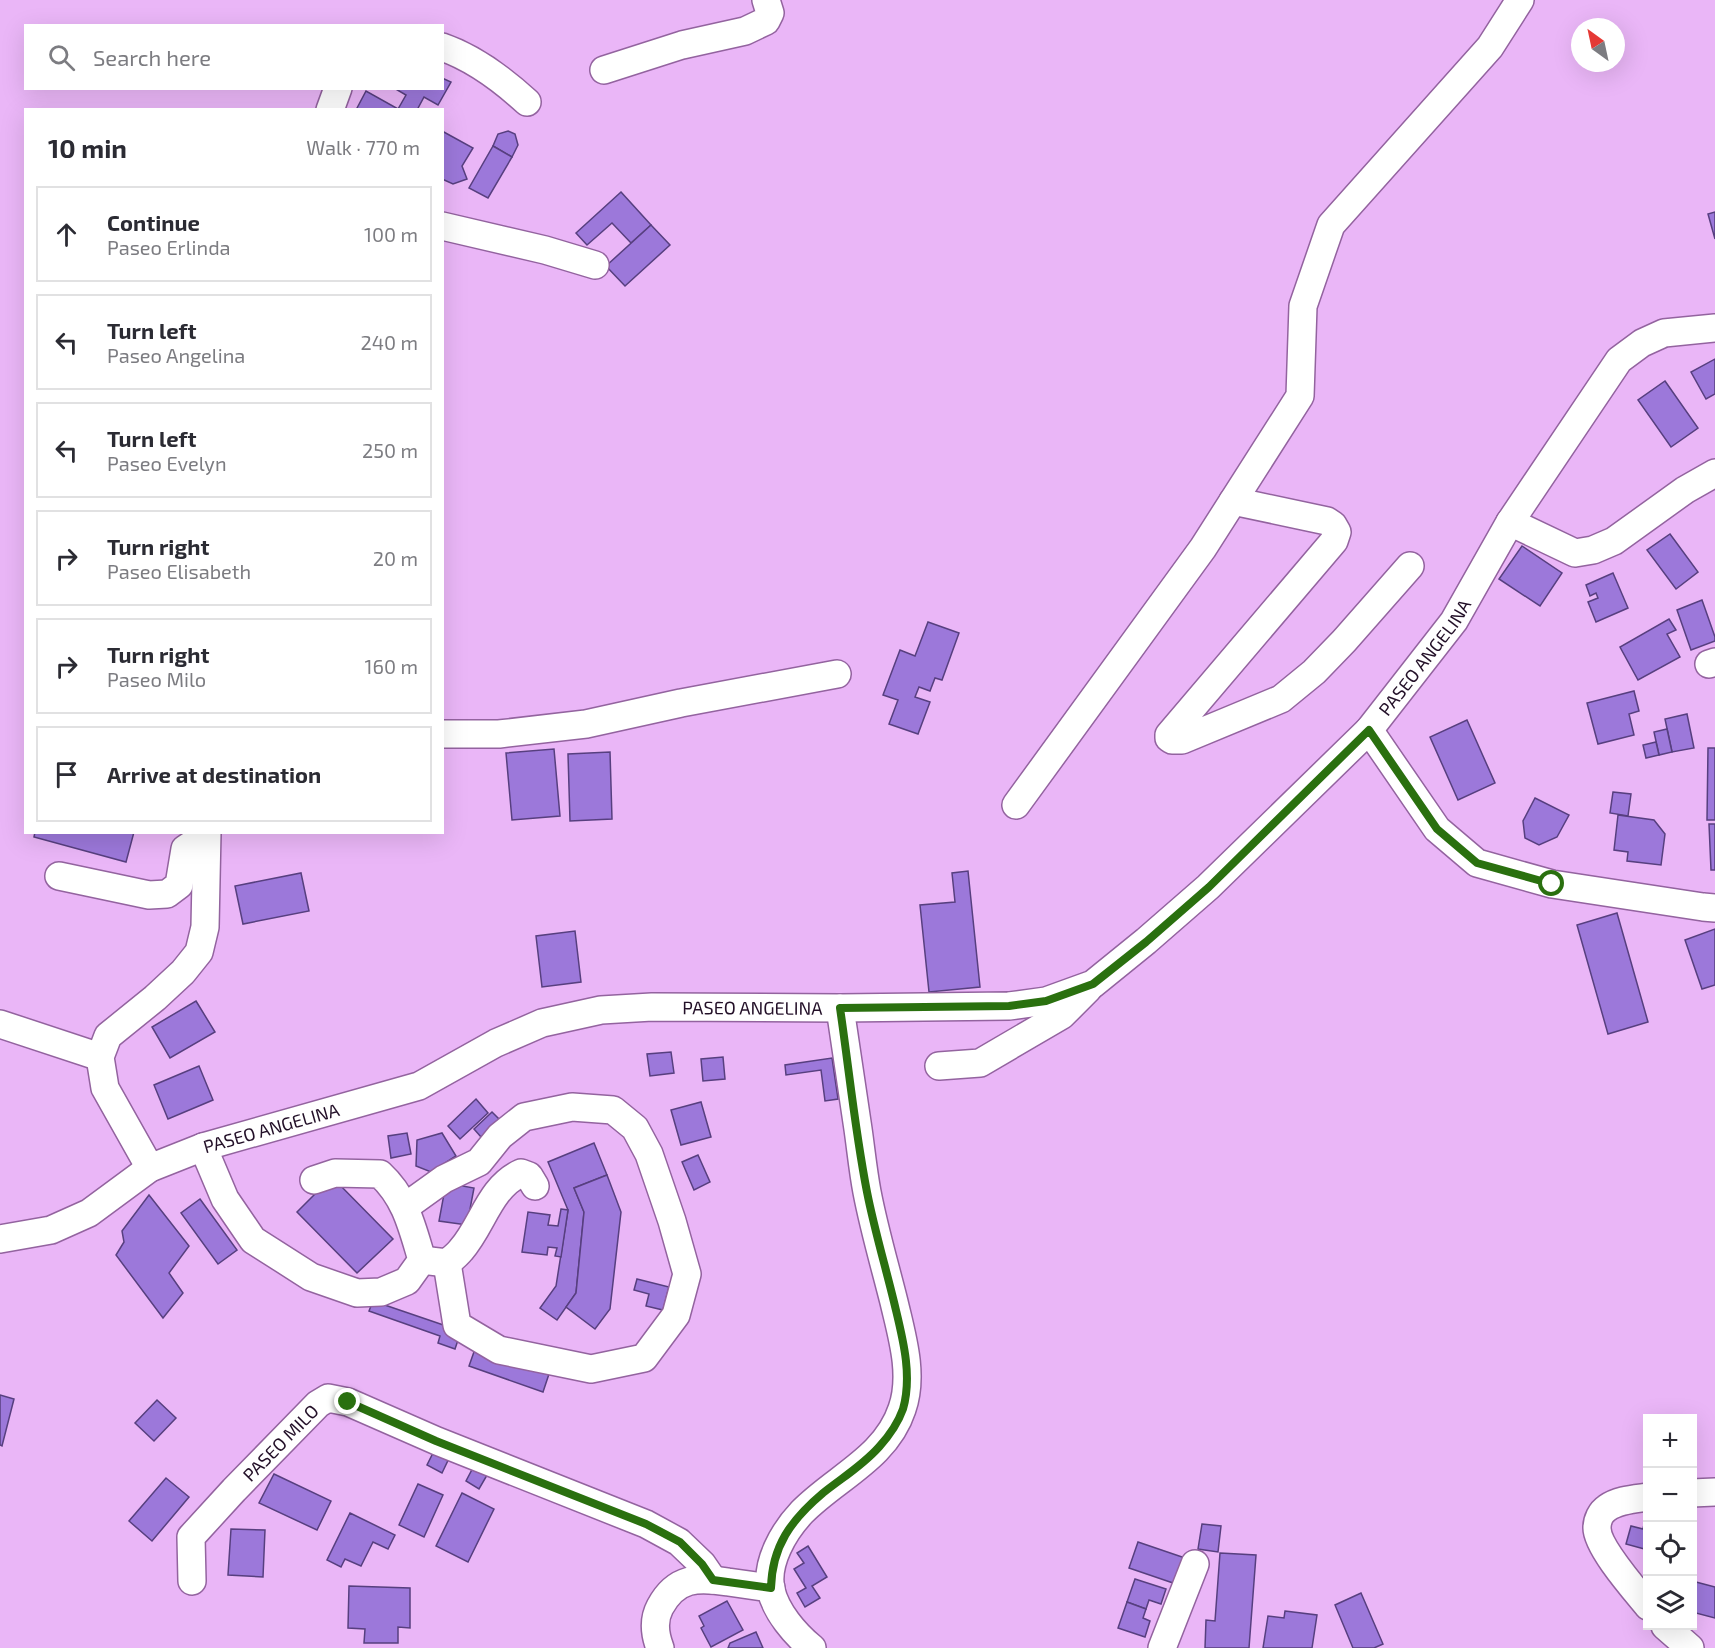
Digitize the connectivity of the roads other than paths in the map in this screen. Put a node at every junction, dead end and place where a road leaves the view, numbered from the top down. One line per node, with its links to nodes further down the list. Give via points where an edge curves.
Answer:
1 (766, 0): 4 (street, via 770,13 766,21 745,31 682,45)
2 (1520, 0): 12 (street, via 1490,47 1331,225 1303,306 1299,396)
3 (444, 48): 6 (street, via 460,53)
4 (604, 70)
5 (337, 90): 7 (street)
6 (526, 102)
7 (331, 108)
8 (444, 226): 9 (street)
9 (595, 265)
10 (1715, 328): 13 (street, PASEO ANGELINA, via 1664,333 1619,360)
11 (1715, 473): 13 (street, via 1614,541 1593,550 1575,553)
12 (1233, 501): 14 (street, via 1327,521 1337,532 1334,541 1169,735 1172,740 1182,740 1281,699 1314,672); 18 (street)
13 (1510, 522): 16 (street, PASEO ANGELINA, via 1454,621)
14 (1410, 566)
15 (837, 674): 17 (street, via 586,724 499,734)
16 (1369, 730): 21 (street, via 1437,829 1477,863 1552,884); 22 (street, PASEO ANGELINA, via 1209,887)
17 (444, 734)
18 (1016, 804)
19 (207, 839): 20 (street, via 185,849 179,885 167,894 149,895); 25 (street, via 205,927 200,952 162,992 108,1036)
20 (59, 876)
21 (1715, 908)
22 (1093, 984): 23 (street, PASEO ANGELINA, via 1046,1001 1009,1006); 26 (street, via 1062,1015 980,1063)
23 (840, 1008): 27 (street, PASEO ANGELINA, via 652,1006 601,1010 542,1023 496,1042 419,1086); 40 (street, via 867,1192 905,1350 906,1392 903,1409 886,1439 788,1530 771,1568)
24 (0, 1024): 25 (street)
25 (100, 1057): 28 (street, via 105,1088)
26 (939, 1066)
27 (203, 1148): 28 (street, PASEO ANGELINA); 33 (street, via 225,1199 253,1240 311,1276 357,1293 381,1292 407,1281)
28 (150, 1168): 32 (street, PASEO ANGELINA, via 88,1213 51,1230)
29 (314, 1180): 31 (street, via 335,1173 380,1174)
30 (535, 1186): 33 (street, via 521,1173 510,1178 462,1249)
31 (405, 1207): 33 (street); 33 (street, via 444,1179 480,1162 500,1136 524,1117 572,1107 613,1110 635,1128 649,1154 687,1274 676,1315 644,1358 591,1369 499,1350 457,1325)
32 (0, 1239)
33 (435, 1262)
34 (1715, 1492): 35 (street)
35 (1697, 1493)
36 (1643, 1498): 41 (street, via 1606,1508 1598,1518 1596,1530 1602,1545)
37 (1195, 1564): 45 (street)
38 (713, 1580): 39 (street, PASEO MILO, via 680,1542 646,1524 348,1402 328,1398 191,1537); 40 (street); 43 (street, via 684,1582 664,1599 656,1613)
39 (192, 1581)
40 (771, 1588): 44 (street, via 789,1624)
41 (1643, 1601)
42 (1670, 1630): 46 (street)
43 (660, 1648)
44 (812, 1648)
45 (1162, 1648)
46 (1690, 1648)

